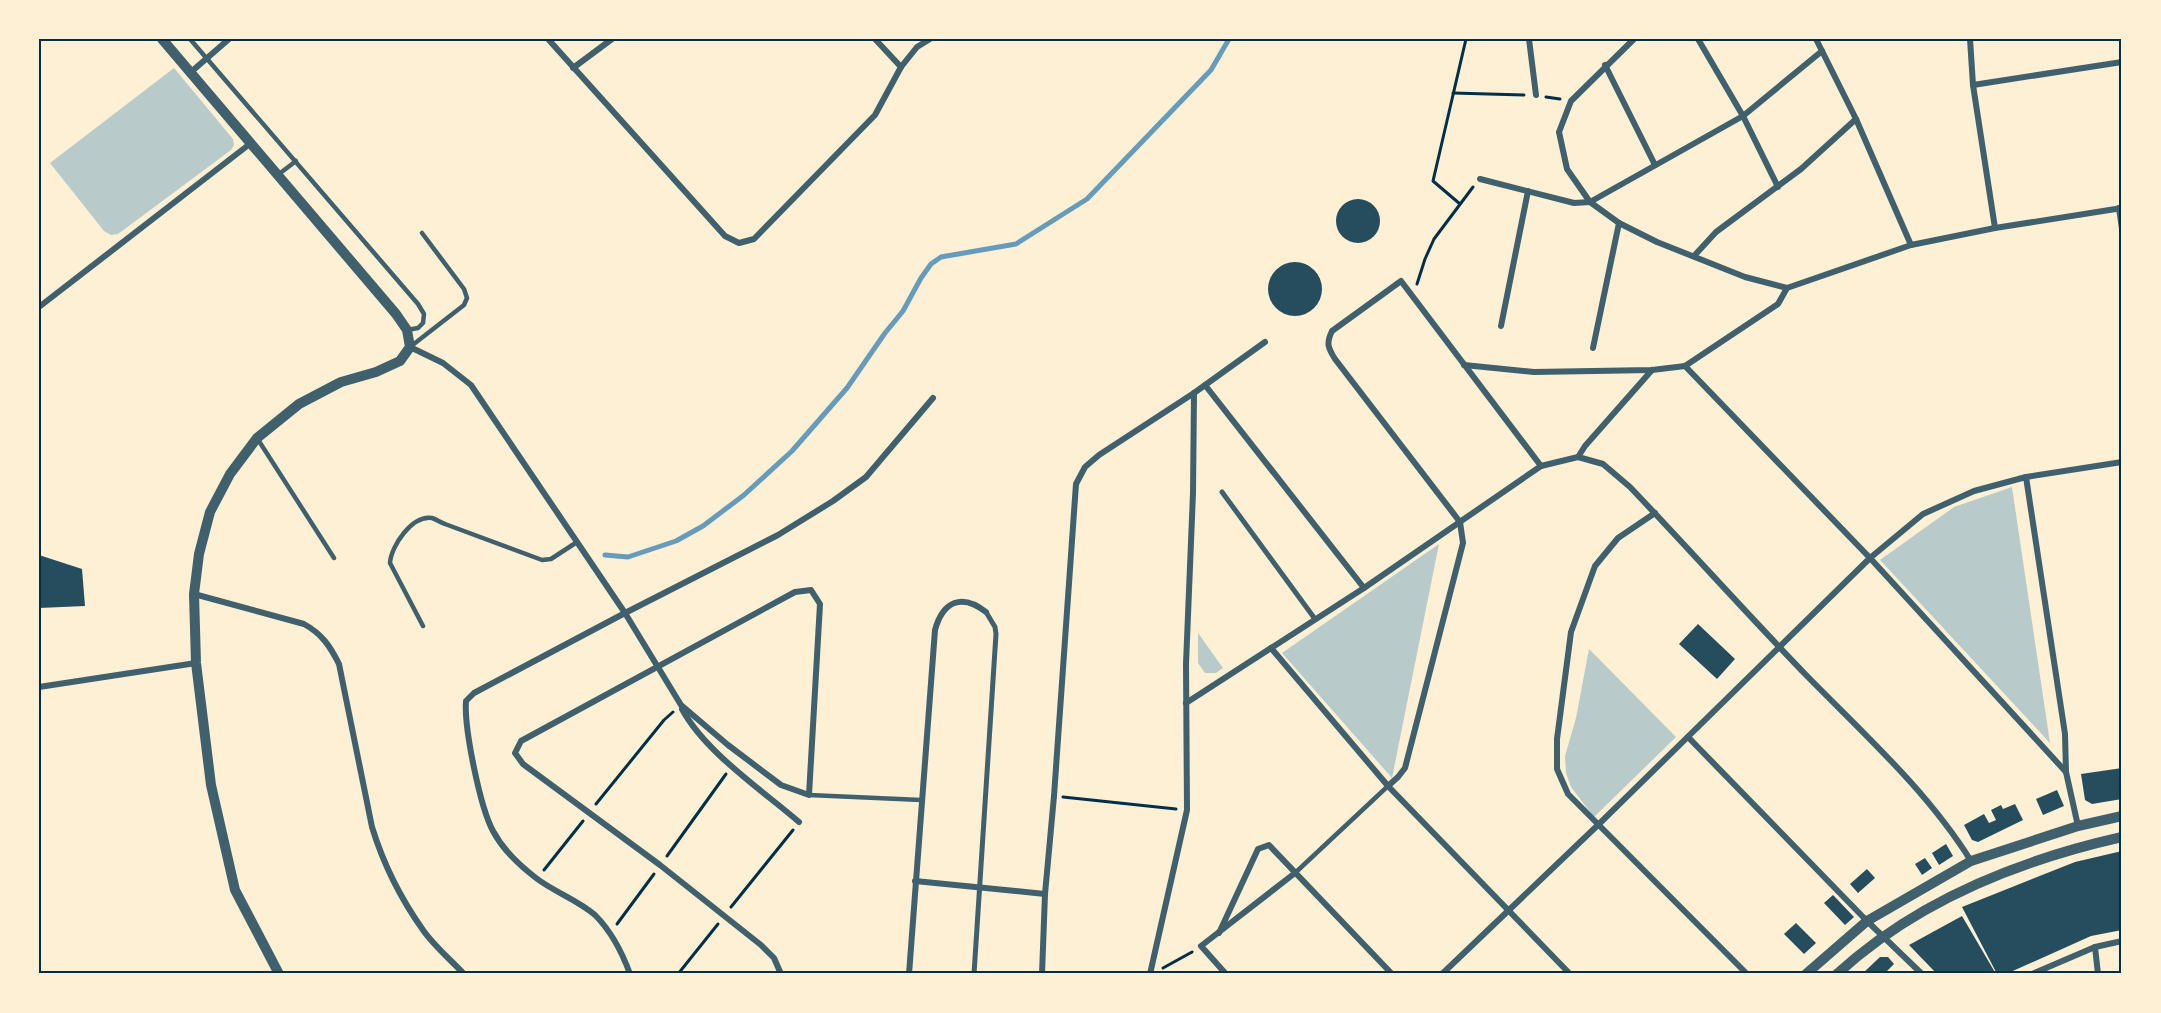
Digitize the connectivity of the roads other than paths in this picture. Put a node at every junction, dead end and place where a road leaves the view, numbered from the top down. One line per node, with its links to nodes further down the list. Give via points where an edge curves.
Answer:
1 (162, 39): 19 (street)
2 (190, 39): 14 (lane)
3 (229, 39): 14 (street)
4 (548, 39): 18 (street)
5 (612, 39): 18 (street)
6 (875, 39): 17 (street)
7 (930, 39): 17 (street, via 917,47)
8 (1529, 39): 21 (street)
9 (1634, 39): 16 (street)
10 (1698, 39): 22 (street)
11 (1816, 39): 13 (street)
12 (1970, 39): 20 (street)
13 (1822, 51): 22 (street); 23 (street)
14 (206, 58): 19 (street); 25 (lane)
15 (2122, 62): 20 (street)
16 (1605, 65): 26 (street); 31 (street, via 1571,101 1559,132 1567,170)
17 (901, 67): 18 (street, via 875,115 754,239 740,243 725,236)
18 (573, 68)
19 (191, 72): 24 (street)
20 (1973, 85): 34 (street)
21 (1536, 95)
22 (1743, 116): 26 (street); 29 (street)
23 (1856, 119): 29 (street); 37 (street)
24 (251, 143): 27 (street); 40 (street)
25 (296, 161): 27 (lane); 42 (lane, via 418,304 424,314 423,323)
26 (1655, 165): 31 (street)
27 (278, 175): 42 (street)
28 (1480, 179): 30 (street)
29 (1778, 187): 38 (street, via 1716,232)
30 (1528, 191): 31 (street); 41 (street)
31 (1590, 202): 33 (street)
32 (2120, 208): 34 (street); 35 (street)
33 (1619, 223): 38 (street); 45 (street)
34 (1995, 228): 37 (street)
35 (2122, 229)
36 (422, 232): 44 (lane, via 467,298 464,305)
37 (1911, 245): 39 (street)
38 (1694, 256): 39 (street, via 1745,278)
39 (1787, 288): 47 (street, via 1778,304)
40 (39, 308)
41 (1501, 326)
42 (407, 330): 44 (street)
43 (1265, 342): 49 (street)
44 (410, 347): 52 (street, via 400,361 341,382 299,404); 60 (street, via 443,363 471,385)
45 (1593, 348)
46 (1464, 365): 48 (street, via 1534,372); 55 (street); 59 (street, via 1401,280 1332,331 1328,340 1328,348)
47 (1685, 366): 48 (street); 62 (street)
48 (1652, 370): 53 (street)
49 (1205, 385): 50 (street); 63 (street)
50 (1194, 393): 74 (street); 90 (street, via 1099,455 1085,467 1076,484)
51 (933, 398): 66 (street, via 866,477 833,501 778,535)
52 (257, 438): 61 (lane); 64 (street, via 230,474 210,512)
53 (1578, 457): 55 (street); 58 (street, via 1603,464)
54 (2122, 462): 56 (street)
55 (1541, 466): 59 (street)
56 (2026, 477): 62 (street, via 1974,491 1923,514); 77 (street, via 2065,734)
57 (1222, 492): 67 (street)
58 (1655, 513): 70 (street); 83 (street, via 1618,538 1594,566 1570,632 1557,769 1568,794)
59 (1460, 522): 63 (street); 78 (street, via 1462,543 1458,562 1405,768)
60 (577, 542): 66 (street); 68 (lane, via 551,559 542,560 433,518 421,519 406,531 390,563)
61 (334, 558)
62 (1870, 558): 70 (street); 77 (street)
63 (1364, 588): 67 (street)
64 (194, 594): 71 (street); 98 (street, via 304,624 319,632 330,645 339,664 372,827 389,874 423,932)
65 (986, 612): 80 (street, via 964,600 949,606 938,619); 89 (street, via 996,634)
66 (625, 613): 72 (street); 99 (street, via 474,693 466,701 465,710 492,831 508,854 537,879 594,914 611,933)
67 (1315, 619): 69 (street)
68 (423, 626)
69 (1271, 648): 74 (street); 78 (street)
70 (1780, 648): 76 (street); 86 (street, via 1928,800)
71 (196, 663): 73 (street); 97 (street, via 211,785 235,890)
72 (658, 666): 75 (street); 79 (street, via 795,592 810,591 820,604); 100 (street, via 521,741 515,753 523,764 761,945 774,958)
73 (39, 687)
74 (1186, 703): 104 (street, via 1187,810)
75 (681, 705): 79 (street, via 781,785); 82 (street, via 691,726)
76 (1688, 737): 83 (street); 92 (street)
77 (2066, 772): 84 (street)
78 (1388, 786): 87 (lane); 91 (street)
79 (809, 795): 80 (lane)
80 (921, 800): 88 (street)
81 (2122, 816): 84 (street)
82 (800, 822)
83 (1599, 824): 91 (street); 109 (street)
84 (2078, 826): 86 (street)
85 (2122, 837): 94 (street, via 1992,877)
86 (1971, 861): 92 (street)
87 (1295, 873): 93 (street); 93 (street, via 1269,845 1258,849); 106 (street)
88 (915, 881): 89 (street); 101 (street)
89 (980, 888): 90 (street); 102 (street)
90 (1045, 894): 103 (street)
91 (1509, 911): 107 (street); 108 (street)
92 (1867, 921): 94 (street); 110 (street)
93 (1219, 933): 105 (street, via 1201,946)
94 (1885, 936): 111 (street); 112 (street)
95 (2122, 941): 96 (street)
96 (2095, 947): 113 (street); 114 (street)
97 (279, 974)
98 (464, 974)
99 (630, 974)
100 (781, 974)
101 (909, 974)
102 (974, 974)
103 (1042, 974)
104 (1150, 974)
105 (1226, 974)
106 (1392, 974)
107 (1442, 974)
108 (1570, 974)
109 (1747, 974)
110 (1806, 974)
111 (1837, 974)
112 (1922, 974)
113 (2032, 974)
114 (2098, 974)

